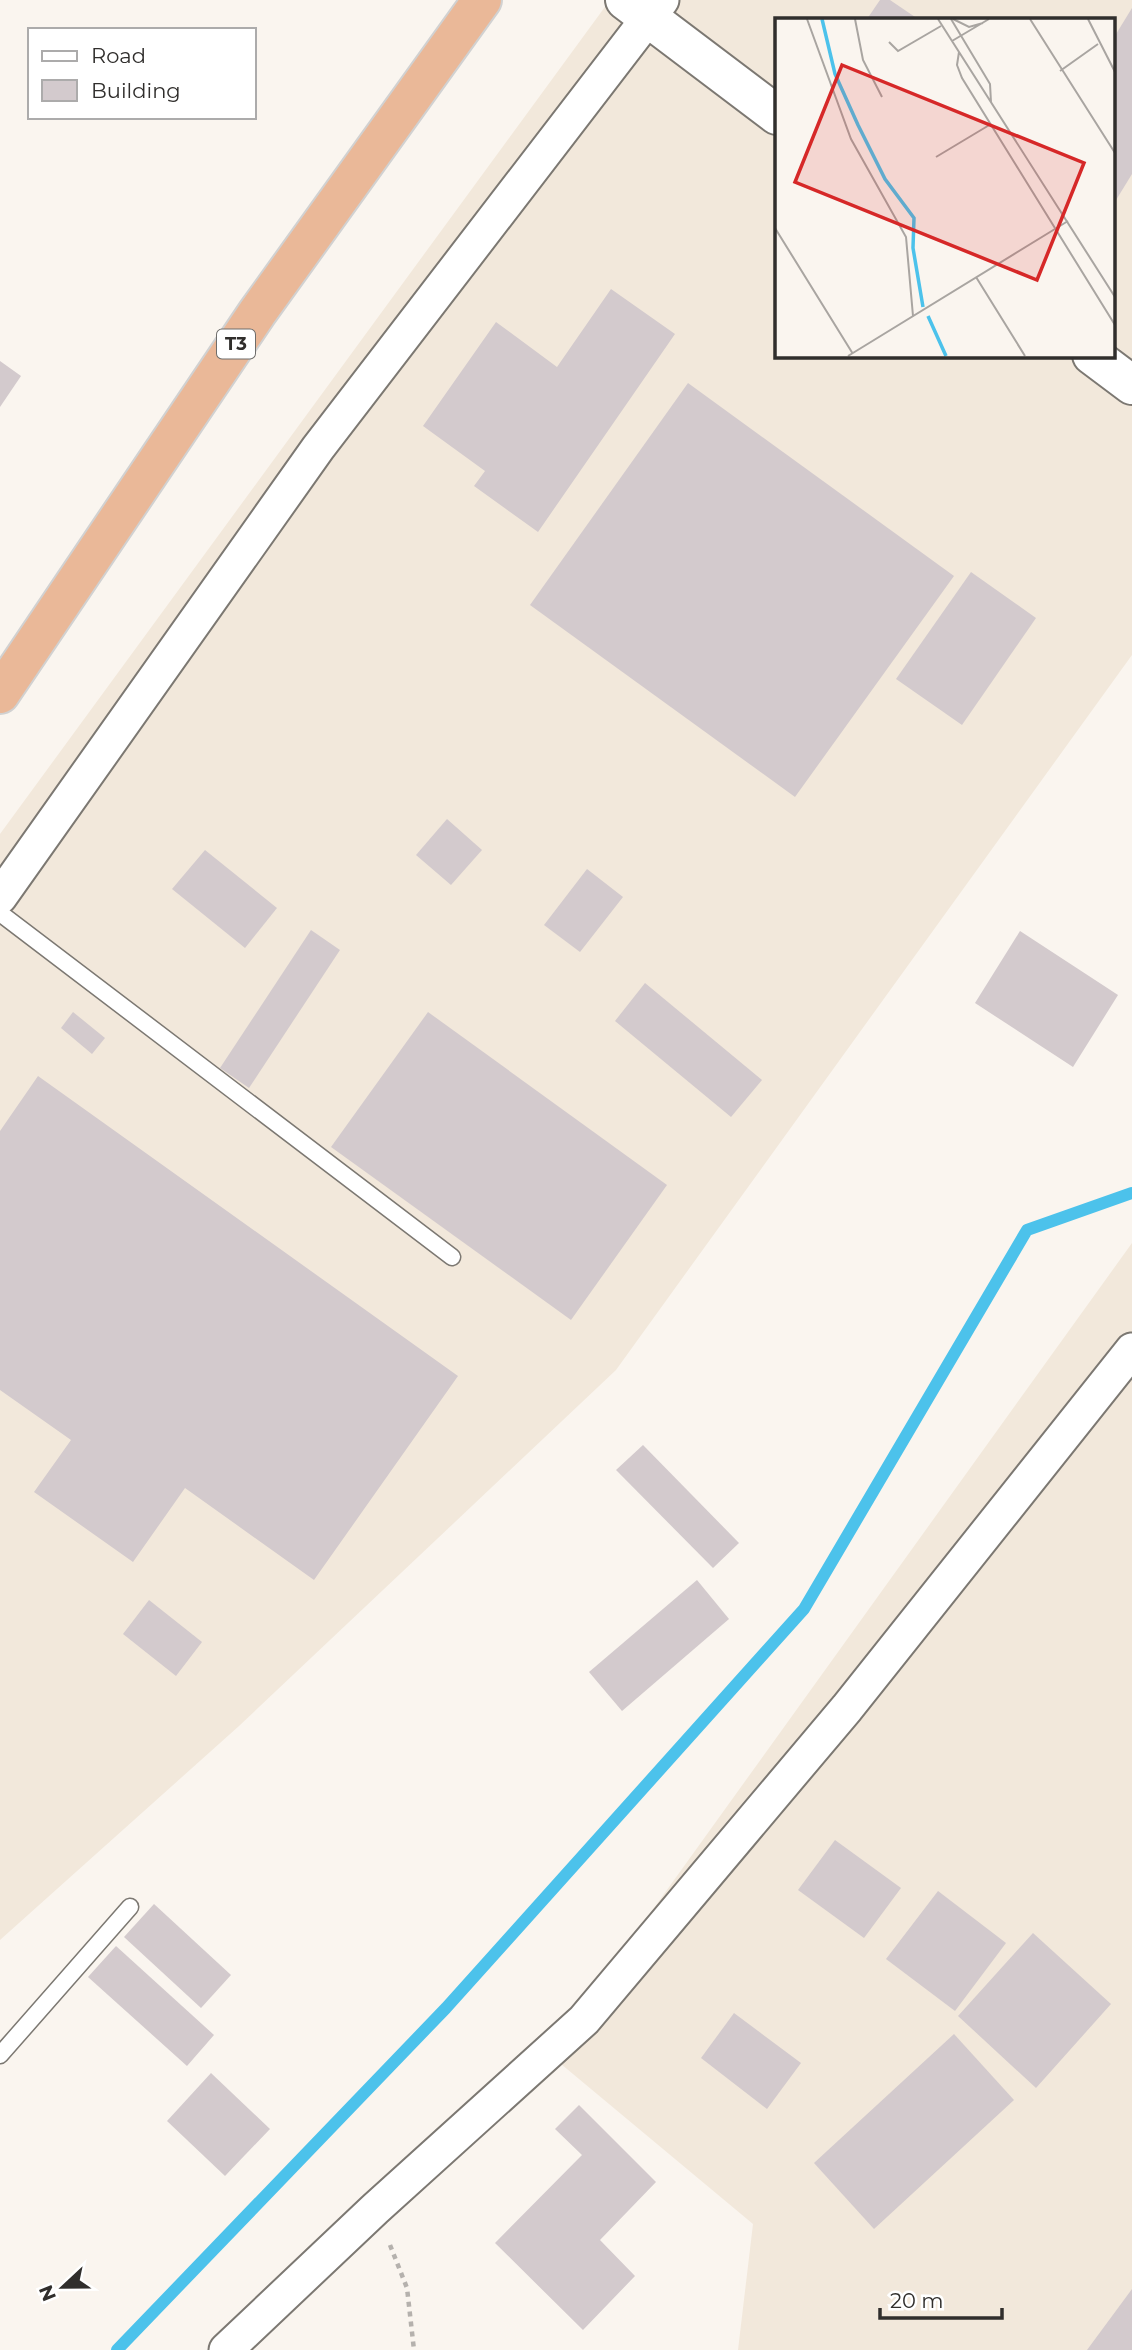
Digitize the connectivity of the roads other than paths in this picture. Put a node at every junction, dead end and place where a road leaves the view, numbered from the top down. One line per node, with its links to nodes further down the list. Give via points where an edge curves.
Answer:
1 (482, 0): 6 (highway, T3, via 257,313)
2 (645, 6): 3 (street); 7 (street, via 318,448)
3 (775, 113)
4 (1095, 357): 5 (street)
5 (1132, 385)
6 (0, 694)
7 (0, 897)
8 (0, 913): 9 (lane)
9 (452, 1256)
10 (1132, 1350): 13 (street, via 847,1708 584,2020)
11 (130, 1907): 12 (lane)
12 (0, 2055)
13 (226, 2350)

